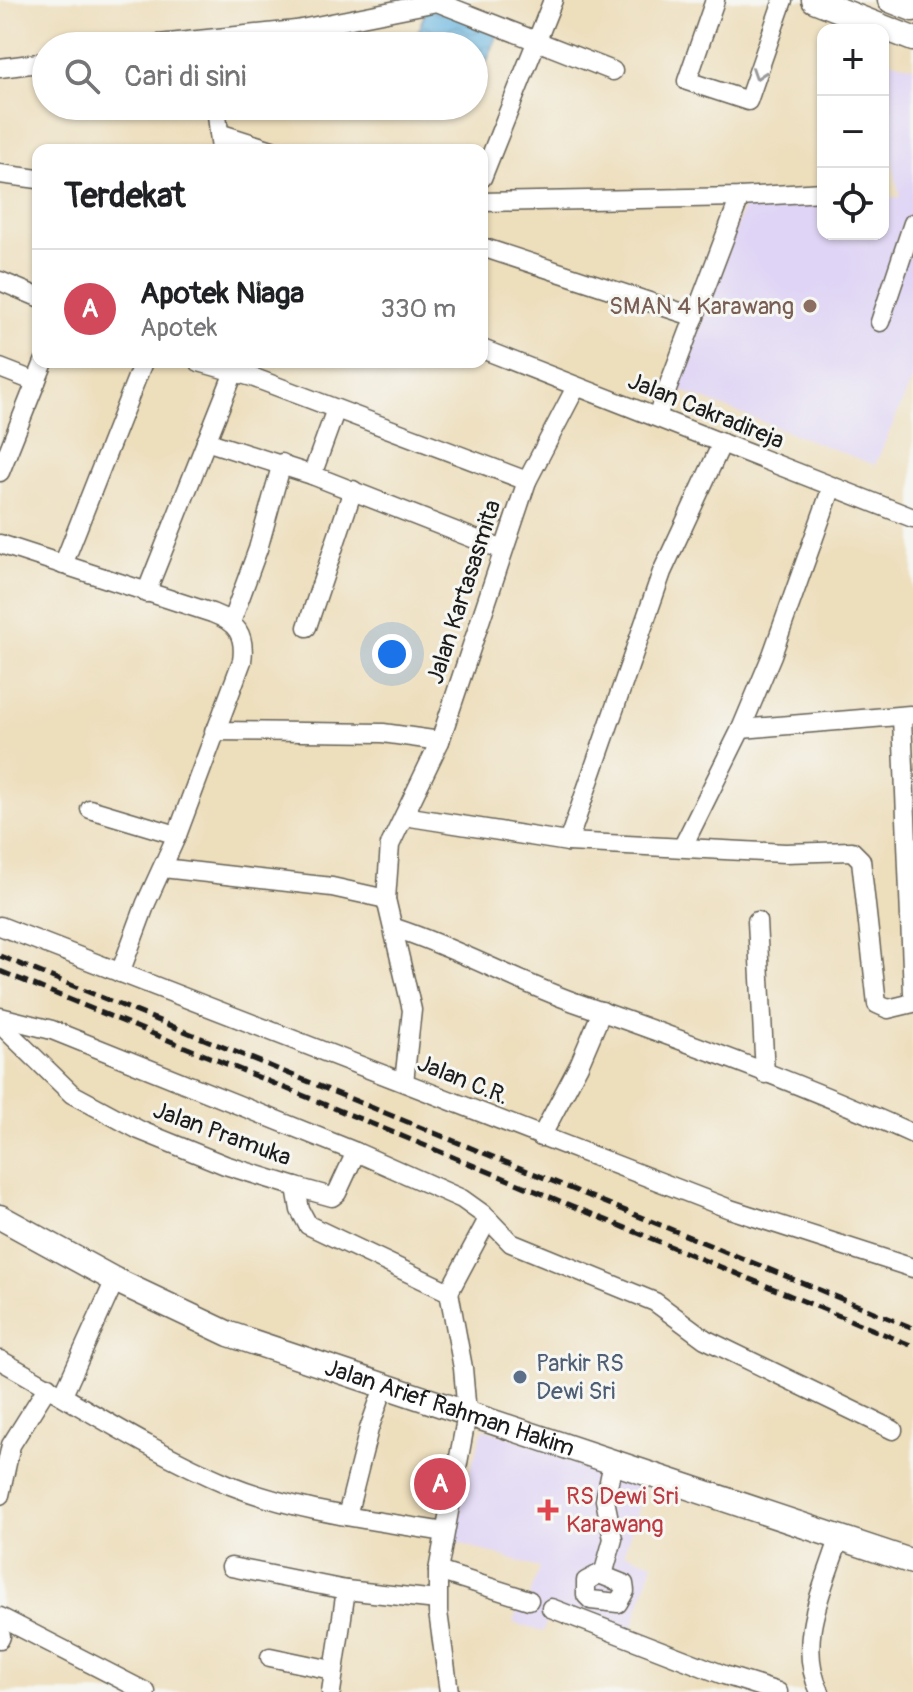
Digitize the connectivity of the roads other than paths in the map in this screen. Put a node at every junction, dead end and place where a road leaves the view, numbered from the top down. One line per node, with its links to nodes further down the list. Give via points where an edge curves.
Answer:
1 (553, 0): 9 (street)
2 (715, 0): 3 (street, one-way to 2, via 748,101 687,81)
3 (783, 0)
4 (814, 0): 8 (main road)
5 (890, 0): 6 (main road)
6 (913, 9)
7 (282, 32): 9 (street, via 437,2)
8 (913, 39)
9 (537, 42): 12 (street); 15 (street)
10 (32, 64): 11 (street)
11 (0, 68)
12 (613, 71)
13 (218, 120): 14 (street)
14 (220, 142)
15 (488, 163)
16 (0, 174): 17 (street)
17 (32, 178)
18 (817, 192): 19 (street)
19 (740, 197): 20 (street); 25 (street)
20 (488, 202)
21 (913, 223): 26 (street)
22 (488, 249): 25 (street)
23 (0, 281): 24 (street)
24 (32, 294)
25 (695, 317): 36 (street)
26 (880, 322)
27 (488, 351): 34 (street, Jalan Cakradireja)
28 (0, 368): 33 (street)
29 (42, 368): 33 (street)
30 (141, 368): 48 (street)
31 (236, 368): 37 (street)
32 (238, 368): 35 (street)
33 (36, 382): 40 (street)
34 (576, 387): 36 (street, Jalan Cakradireja); 42 (street, Jalan Kartasasmita)
35 (336, 409): 41 (street); 42 (street)
36 (657, 416): 38 (street, Jalan Cakradireja)
37 (206, 441): 39 (street); 49 (street)
38 (722, 443): 43 (street, Jalan Cakradireja); 59 (street, via 662,572)
39 (282, 463): 41 (street); 50 (street)
40 (0, 472)
41 (312, 475): 44 (street)
42 (527, 481): 47 (street, Jalan Kartasasmita)
43 (832, 487): 45 (street, Jalan Cakradireja); 53 (street)
44 (353, 490): 47 (street); 51 (street)
45 (913, 518)
46 (0, 544): 48 (street)
47 (503, 550): 55 (street, Jalan Kartasasmita)
48 (63, 565): 49 (street)
49 (146, 593): 50 (street)
50 (232, 620): 54 (street, via 243,643 242,661)
51 (307, 627)
52 (907, 716): 53 (street); 67 (street)
53 (741, 729): 60 (street)
54 (214, 731): 55 (street, via 383,733); 58 (street)
55 (440, 741): 57 (street, Jalan Kartasasmita)
56 (90, 809): 58 (street)
57 (404, 816): 59 (street); 62 (street, Jalan Kartasasmita, via 390,845)
58 (177, 835): 61 (street)
59 (568, 842): 60 (street)
60 (683, 846): 68 (street, via 858,855 877,1004 888,1009)
61 (163, 868): 62 (street, via 332,887); 66 (street)
62 (386, 899): 65 (street)
63 (757, 921): 72 (street)
64 (0, 926): 66 (street, Jalan C.R.)
65 (395, 928): 69 (street); 73 (street, via 412,1010)
66 (120, 973): 73 (street, Jalan C.R.)
67 (913, 993)
68 (913, 1003)
69 (602, 1011): 72 (street); 75 (street)
70 (0, 1017): 76 (street, via 52,1030)
71 (0, 1024): 77 (street, Jalan Pramuka, via 72,1094 153,1136)
72 (765, 1074): 74 (street)
73 (404, 1082): 75 (street, Jalan C.R.)
74 (913, 1134)
75 (541, 1137): 80 (street, Jalan C.R., via 730,1209)
76 (356, 1152): 77 (street, via 332,1197); 79 (street, via 462,1199)
77 (296, 1187): 82 (street, Jalan Pramuka, via 308,1225)
78 (0, 1217): 81 (main road, Jalan Arief Rahman Hakim)
79 (488, 1219): 82 (street); 87 (street, via 511,1243 655,1302 705,1339)
80 (913, 1268)
81 (115, 1280): 84 (main road, Jalan Arief Rahman Hakim, via 229,1334); 85 (street)
82 (449, 1292): 86 (street)
83 (0, 1360): 85 (street)
84 (384, 1387): 86 (main road, Jalan Arief Rahman Hakim); 90 (street)
85 (56, 1390): 89 (street, via 11,1445); 90 (street, via 95,1417 230,1485)
86 (467, 1414): 88 (main road, Jalan Arief Rahman Hakim); 91 (street)
87 (893, 1430)
88 (613, 1463): 92 (main road, Jalan Arief Rahman Hakim); 96 (street, via 605,1500 613,1539)
89 (0, 1495)
90 (347, 1516): 91 (street)
91 (444, 1532): 95 (street)
92 (840, 1536): 93 (main road, Jalan Arief Rahman Hakim); 109 (street, via 809,1633 810,1672)
93 (913, 1562)
94 (231, 1567): 97 (street)
95 (438, 1571): 98 (street); 99 (street)
96 (603, 1575)
97 (346, 1590): 98 (street); 103 (street)
98 (437, 1600): 105 (street)
99 (529, 1600)
100 (551, 1608): 104 (street)
101 (0, 1617): 106 (street)
102 (270, 1657): 103 (street)
103 (332, 1670): 107 (street)
104 (721, 1684): 108 (street)
105 (452, 1687)
106 (146, 1692)
107 (331, 1692)
108 (778, 1692)
109 (820, 1692)

